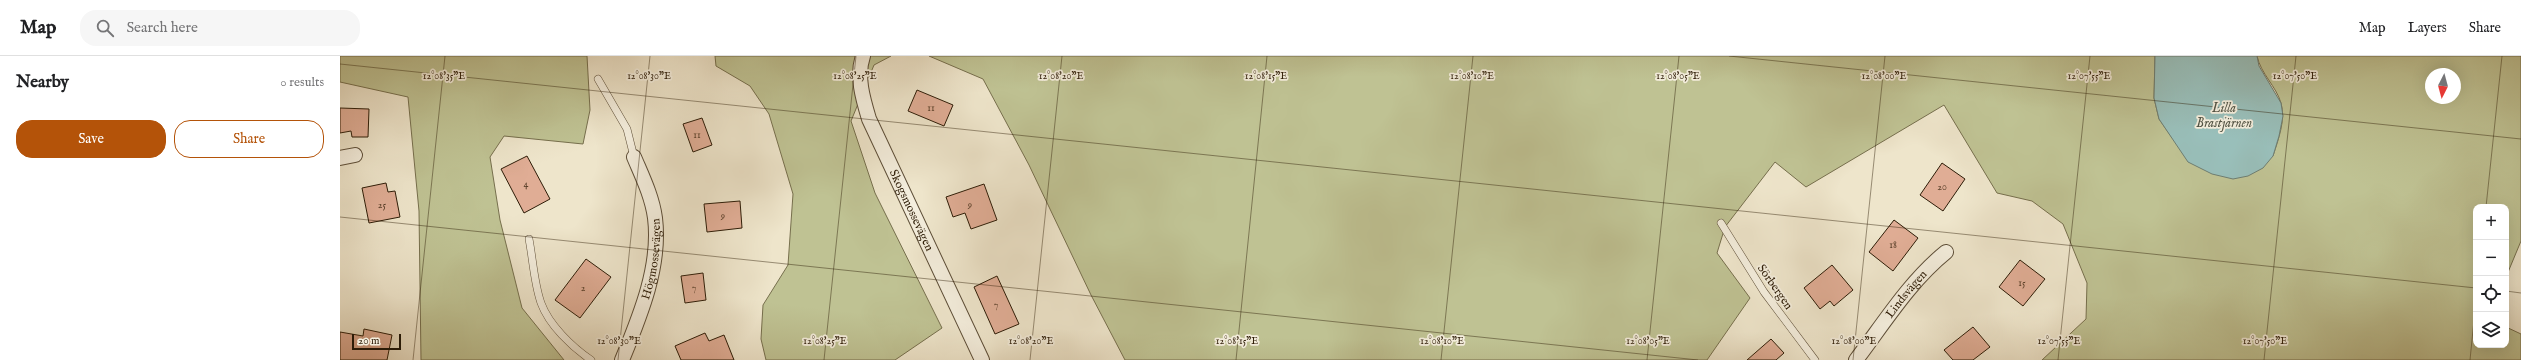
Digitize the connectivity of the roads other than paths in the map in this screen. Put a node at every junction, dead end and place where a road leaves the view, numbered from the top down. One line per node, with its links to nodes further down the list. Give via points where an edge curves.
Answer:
1 (863, 56): 11 (street, Skogsmossevägen, via 860,76 862,97 869,119)
2 (598, 79): 4 (lane, via 627,129)
3 (356, 155): 5 (street)
4 (634, 156): 10 (street, Högmossevägen, via 654,218 655,249 652,274)
5 (340, 158)
6 (1721, 223): 12 (lane, Sörbergen, via 1764,292)
7 (529, 240): 9 (lane, via 541,303 550,318 578,351)
8 (1946, 252): 13 (street, Lindsvägen, via 1929,266 1909,289)
9 (591, 360)
10 (622, 360)
11 (982, 360)
12 (1815, 360)
13 (1856, 360)

